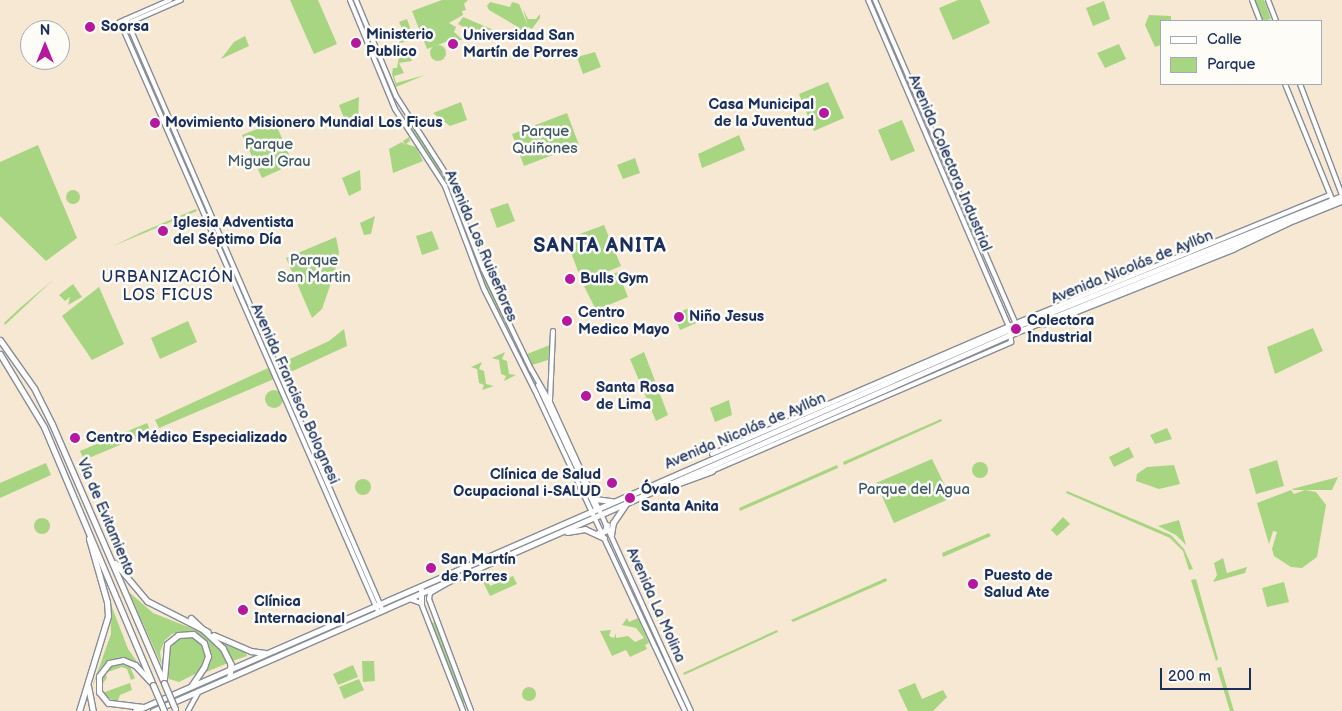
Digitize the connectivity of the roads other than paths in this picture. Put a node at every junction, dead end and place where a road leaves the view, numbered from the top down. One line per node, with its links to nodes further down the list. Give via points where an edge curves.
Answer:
1 (170, 0): 11 (main road)
2 (181, 0): 11 (main road)
3 (350, 0): 30 (main road, Avenida Los Ruiseñores, via 395,109 445,186 484,289)
4 (356, 0): 26 (main road, Avenida Los Ruiseñores, via 396,96 446,174 480,261)
5 (868, 0): 18 (main road, Avenida Colectora Industrial)
6 (875, 0): 17 (main road, Avenida Colectora Industrial)
7 (1252, 0): 9 (main road)
8 (1268, 0): 10 (main road)
9 (1260, 20)
10 (1276, 20)
11 (127, 21): 27 (main road, Avenida Francisco Bolognesi); 28 (main road, Avenida Francisco Bolognesi, via 121,24)
12 (1285, 85): 15 (main road)
13 (1300, 85): 14 (main road)
14 (1342, 195): 15 (main road, Avenida Nicolás de Ayllón)
15 (1332, 200): 16 (main road, Avenida Nicolás de Ayllón); 21 (main road, Avenida Nicolás de Ayllón); 21 (main road, Avenida Nicolás de Ayllón, via 1297,218 1033,326)
16 (1342, 201)
17 (981, 241): 18 (main road); 19 (main road, Avenida Colectora Industrial)
18 (973, 244): 20 (main road, Avenida Colectora Industrial)
19 (998, 281): 20 (main road); 21 (main road, Avenida Colectora Industrial)
20 (990, 284): 22 (main road, Avenida Colectora Industrial)
21 (1017, 327): 22 (main road, Avenida Nicolás de Ayllón); 22 (main road, Avenida Nicolás de Ayllón)
22 (1010, 330): 29 (main road, Avenida Nicolás de Ayllón); 31 (main road, Avenida Nicolás de Ayllón); 33 (main road, Avenida Nicolás de Ayllón, via 1011,342)
23 (553, 331): 32 (main road)
24 (0, 340): 56 (highway, Vía de Evitamiento, via 43,406)
25 (0, 354): 53 (highway, Vía de Evitamiento, via 44,427)
26 (531, 369): 32 (main road, Avenida Los Ruiseñores); 34 (main road, Avenida Los Ruiseñores)
27 (285, 384): 28 (main road); 35 (main road, Avenida Francisco Bolognesi)
28 (280, 386): 35 (main road, Avenida Francisco Bolognesi)
29 (864, 389): 31 (main road); 36 (main road, Avenida Nicolás de Ayllón)
30 (537, 395): 34 (main road, Avenida Los Ruiseñores); 44 (main road, Avenida Los Ruiseñores)
31 (859, 399): 33 (main road); 36 (main road, Avenida Nicolás de Ayllón); 40 (main road, Avenida Nicolás de Ayllón)
32 (550, 402): 41 (main road, Avenida Los Ruiseñores)
33 (847, 411): 37 (main road, Avenida Nicolás de Ayllón)
34 (553, 418): 44 (main road, Avenida Los Ruiseñores)
35 (297, 419): 66 (main road, Avenida Francisco Bolognesi)
36 (711, 457): 39 (main road, Avenida Nicolás de Ayllón)
37 (712, 471): 40 (main road, via 675,487)
38 (657, 478): 39 (main road)
39 (653, 485): 42 (main road, Avenida Nicolás de Ayllón)
40 (660, 489): 43 (main road, Avenida Nicolás de Ayllón)
41 (595, 499): 42 (main road); 44 (main road, Avenida Los Ruiseñores)
42 (615, 501): 44 (main road, Avenida Nicolás de Ayllón)
43 (625, 504): 45 (main road, Avenida Nicolás de Ayllón); 52 (main road, via 613,523)
44 (596, 509): 45 (main road); 46 (main road, Avenida Nicolás de Ayllón); 47 (main road, Avenida La Molina)
45 (602, 514): 47 (main road, Avenida Nicolás de Ayllón); 49 (main road, Avenida La Molina)
46 (579, 517): 48 (main road); 62 (main road, Avenida Nicolás de Ayllón)
47 (595, 517): 48 (main road, Avenida Nicolás de Ayllón); 51 (main road, Avenida La Molina)
48 (582, 523): 50 (main road, Avenida Nicolás de Ayllón)
49 (607, 525): 51 (main road); 52 (main road, Avenida La Molina)
50 (559, 533): 51 (main road, via 580,530); 57 (main road, Avenida Nicolás de Ayllón)
51 (601, 534): 52 (main road); 55 (main road, Avenida La Molina)
52 (611, 535): 54 (main road, Avenida La Molina)
53 (89, 536): 78 (highway, via 108,610); 80 (highway, Vía de Evitamiento)
54 (616, 545): 55 (main road); 58 (main road, Avenida La Molina)
55 (610, 548): 59 (main road, Avenida La Molina)
56 (108, 552): 72 (highway, via 146,601); 79 (highway, Vía de Evitamiento)
57 (474, 569): 60 (main road); 61 (main road, Avenida Nicolás de Ayllón)
58 (628, 570): 59 (main road); 73 (main road, Avenida La Molina)
59 (622, 572): 74 (main road, Avenida La Molina)
60 (471, 576)
61 (456, 577): 63 (main road, Avenida Nicolás de Ayllón); 67 (main road, via 429,595)
62 (424, 584): 63 (main road); 66 (main road, Avenida Nicolás de Ayllón)
63 (421, 592): 64 (main road, Avenida Nicolás de Ayllón); 65 (main road)
64 (406, 599): 65 (main road); 66 (main road, Avenida Nicolás de Ayllón)
65 (421, 603): 68 (main road)
66 (379, 608): 75 (main road, Avenida Nicolás de Ayllón); 77 (main road, Avenida Nicolás de Ayllón)
67 (432, 609): 68 (main road); 69 (main road)
68 (424, 612): 71 (main road)
69 (435, 616): 71 (main road, via 432,620); 83 (main road)
70 (191, 618): 72 (main road)
71 (427, 619): 84 (main road)
72 (208, 632): 75 (main road, via 250,650); 76 (main road, via 223,648)
73 (661, 643): 74 (main road); 96 (main road, Avenida La Molina)
74 (656, 646): 95 (main road, Avenida La Molina)
75 (269, 653): 76 (main road, Avenida Nicolás de Ayllón)
76 (232, 668): 77 (main road); 81 (main road, Avenida Nicolás de Ayllón)
77 (230, 676): 82 (main road, Avenida Nicolás de Ayllón)
78 (89, 681): 87 (highway); 88 (highway)
79 (164, 683): 81 (highway, via 167,644 178,635 191,634 203,641 208,654 204,667); 86 (highway, Vía de Evitamiento, bridge)
80 (153, 685): 85 (highway, via 135,665 126,661 112,662 100,674 98,690 105,701 116,706); 91 (highway, Vía de Evitamiento, bridge)
81 (191, 686): 85 (main road, Avenida Nicolás de Ayllón)
82 (199, 690): 90 (main road, Avenida Nicolás de Ayllón); 92 (main road)
83 (468, 702): 84 (main road); 94 (main road)
84 (461, 705): 93 (main road)
85 (143, 707): 89 (main road, Avenida Nicolás de Ayllón)
86 (176, 710)
87 (79, 711)
88 (93, 711)
89 (135, 711)
90 (153, 711)
91 (164, 711)
92 (188, 711)
93 (463, 711)
94 (471, 711)
95 (685, 711)
96 (691, 711)

